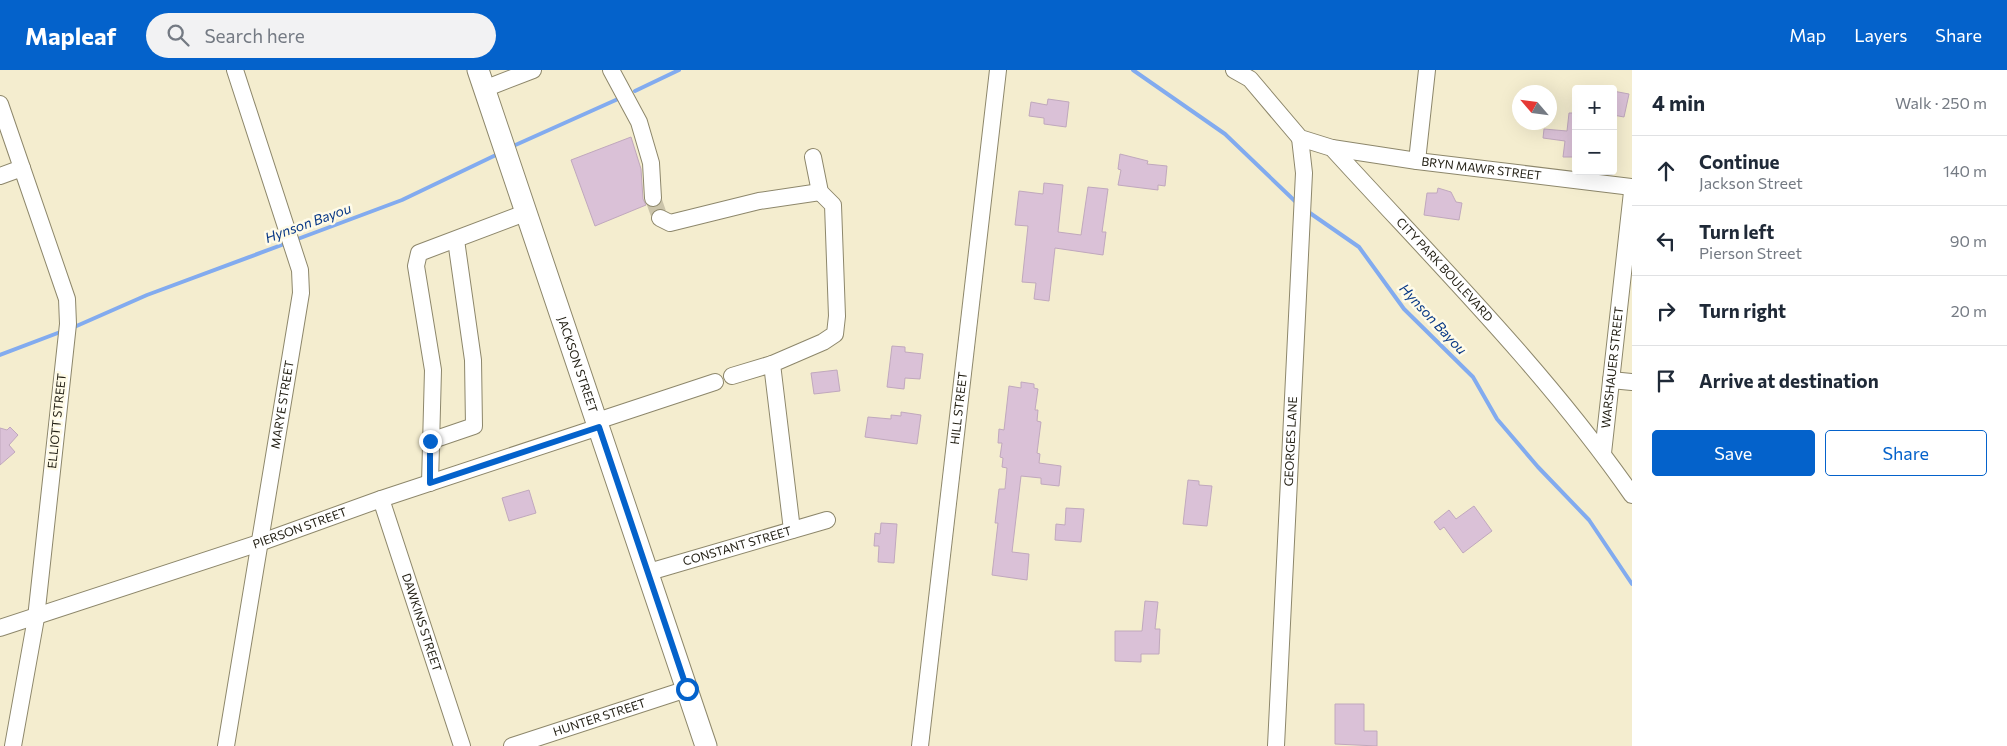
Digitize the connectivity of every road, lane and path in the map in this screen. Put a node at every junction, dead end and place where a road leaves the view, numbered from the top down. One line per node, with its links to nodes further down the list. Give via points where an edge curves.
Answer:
1 (235, 70): 36 (street, MARYE STREET, via 300,270 302,293)
2 (533, 70): 8 (street)
3 (610, 70): 19 (street, via 639,122 650,163)
4 (998, 70): 46 (street, HILL STREET)
5 (1234, 70): 7 (street)
6 (1427, 70): 13 (street)
7 (1248, 75): 10 (street)
8 (481, 80): 20 (main road, JACKSON STREET)
9 (0, 104): 14 (street, ELLIOTT STREET)
10 (1300, 138): 11 (street); 47 (street, GEORGES LANE, via 1303,183)
11 (1332, 148): 13 (street, BRYN MAWR STREET); 30 (street, CITY PARK BOULEVARD, via 1515,349)
12 (813, 157): 17 (street)
13 (1417, 161): 16 (street, BRYN MAWR STREET)
14 (22, 168): 15 (street); 38 (street, ELLIOTT STREET, via 68,299)
15 (0, 176)
16 (1632, 187)
17 (820, 192): 21 (street, via 759,201 670,223); 23 (street, via 833,205 835,334)
18 (1632, 192): 25 (street, WARSHAUER STREET)
19 (654, 198)
20 (525, 213): 22 (street); 28 (main road, JACKSON STREET)
21 (660, 218)
22 (456, 240): 29 (street, via 419,253 416,266 433,370); 29 (street, via 473,360 474,426)
23 (772, 364): 24 (street); 35 (street)
24 (732, 376)
25 (1611, 380): 27 (street); 30 (street, WARSHAUER STREET)
26 (715, 382): 28 (street, PIERSON STREET)
27 (1632, 382)
28 (598, 424): 31 (street, PIERSON STREET); 37 (main road, JACKSON STREET)
29 (430, 441): 31 (street)
30 (1603, 453): 32 (street, CITY PARK BOULEVARD)
31 (430, 483): 33 (street, PIERSON STREET)
32 (1632, 496)
33 (381, 499): 36 (street, PIERSON STREET); 43 (street, DAWKINS STREET)
34 (827, 520): 35 (street, CONSTANT STREET)
35 (792, 530): 37 (street, CONSTANT STREET)
36 (259, 543): 38 (street, PIERSON STREET); 42 (street, MARYE STREET)
37 (649, 572): 40 (main road, JACKSON STREET)
38 (36, 618): 39 (street, PIERSON STREET); 41 (street, ELLIOTT STREET)
39 (0, 628)
40 (687, 689): 44 (street, HUNTER STREET); 45 (main road, JACKSON STREET)
41 (13, 746)
42 (226, 746)
43 (462, 746)
44 (512, 746)
45 (706, 746)
46 (920, 746)
47 (1276, 746)

